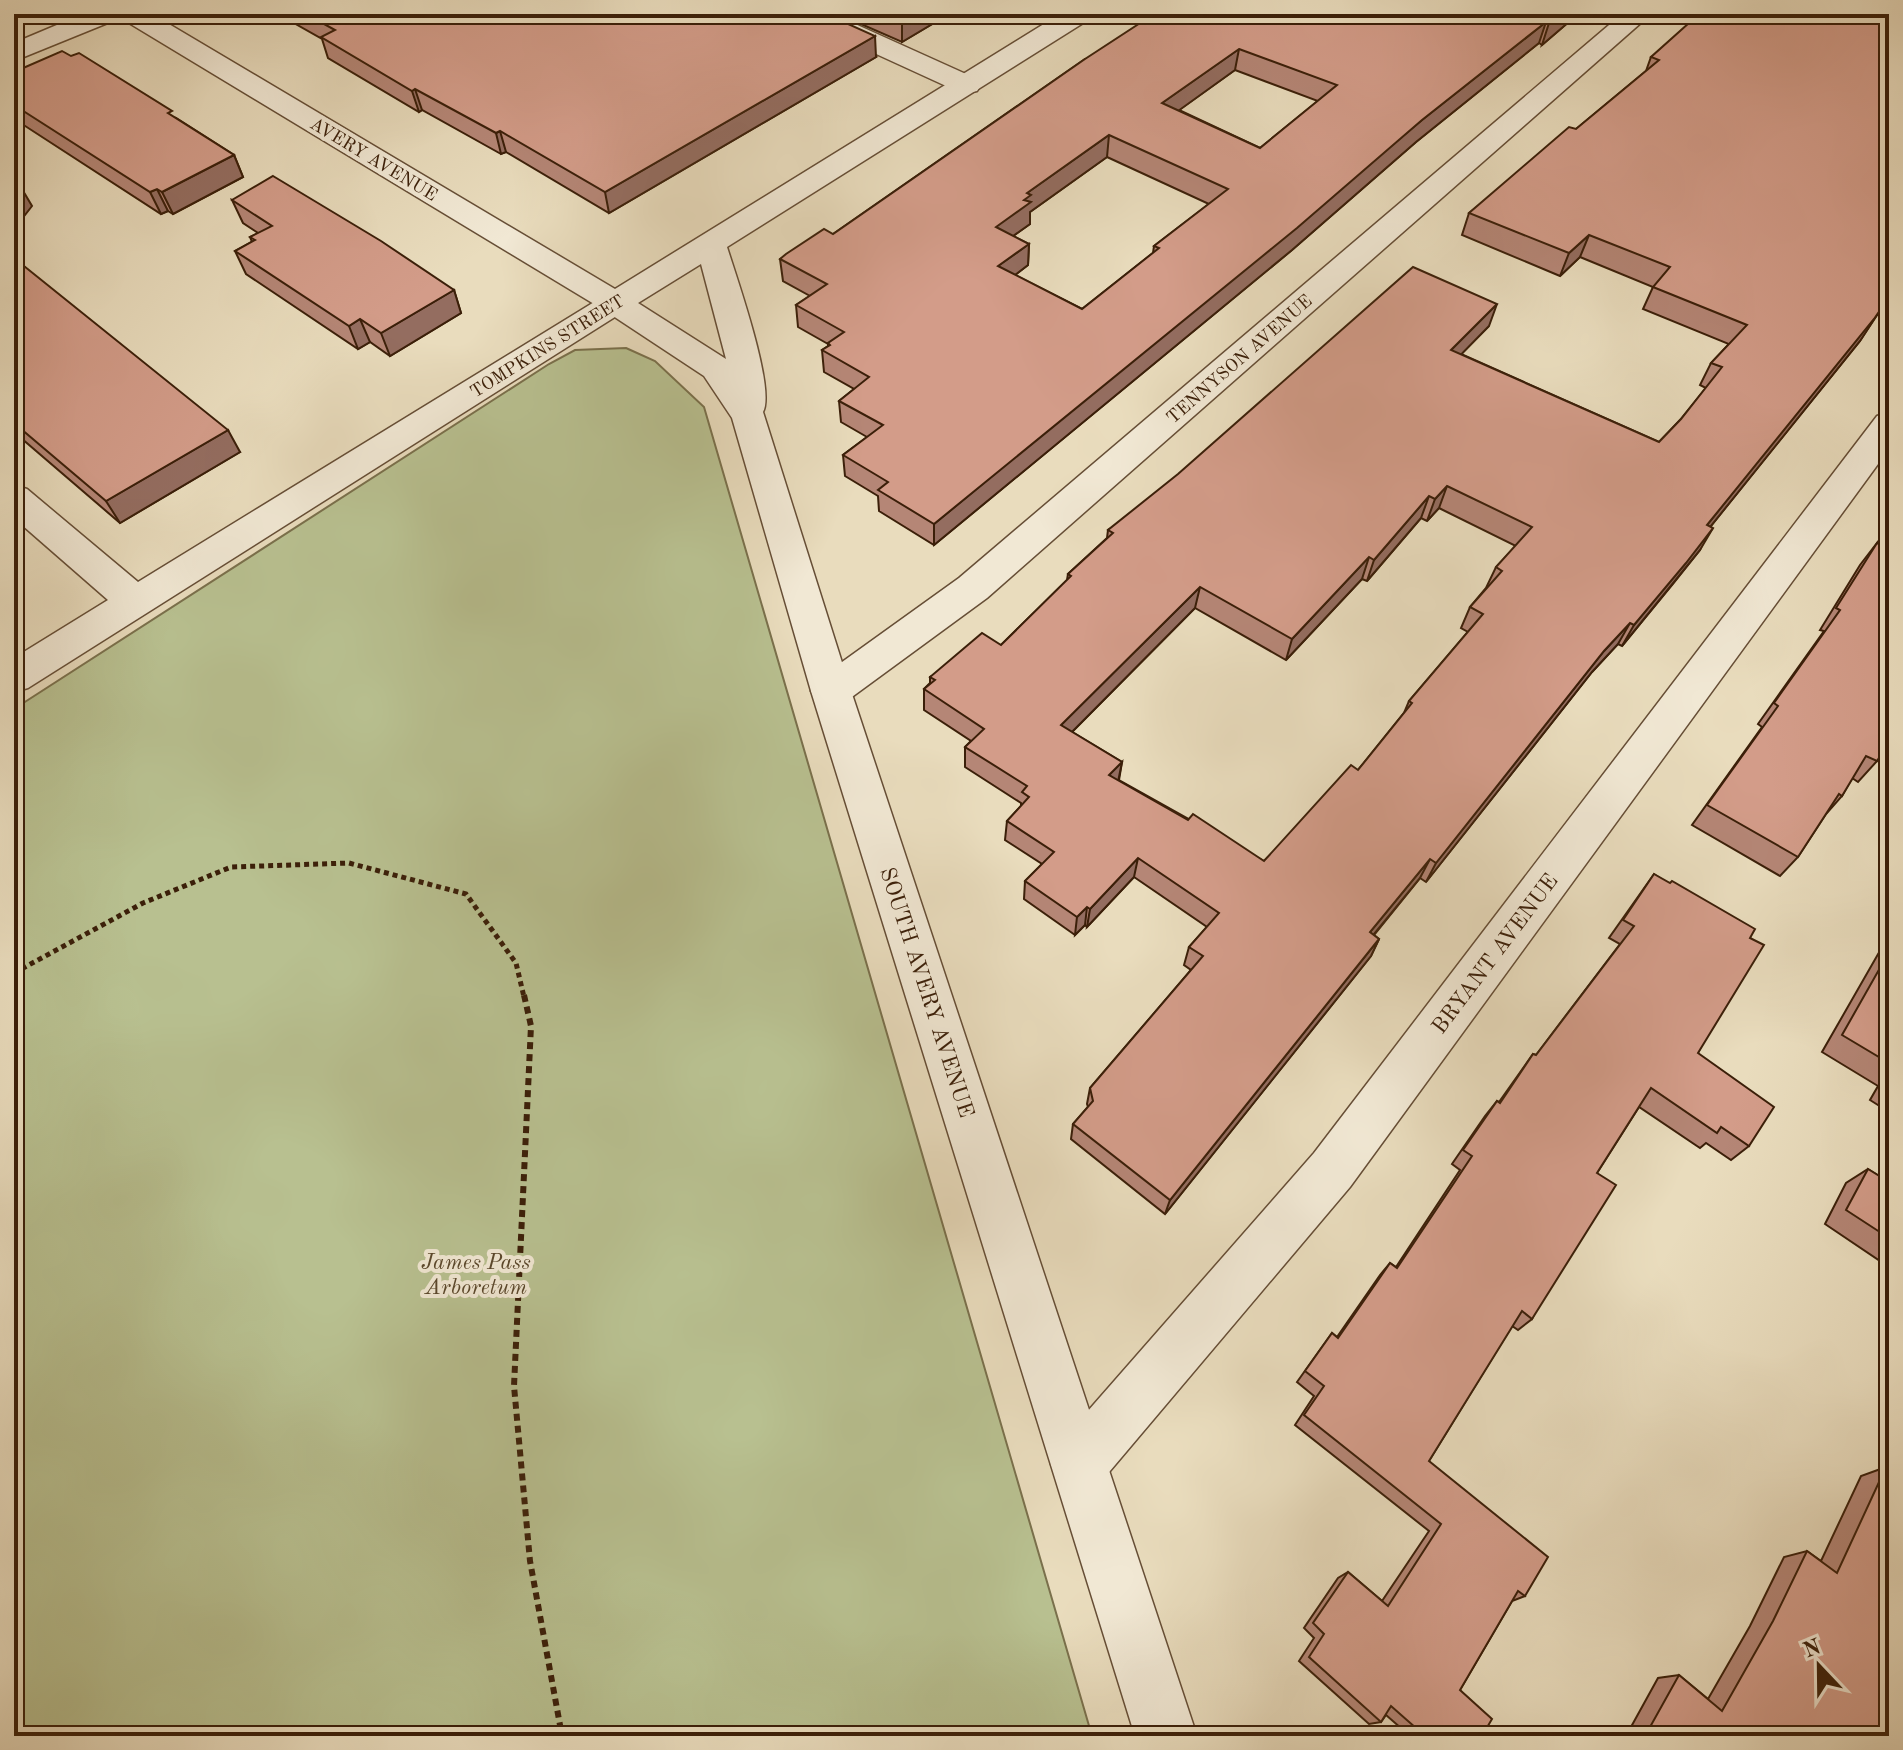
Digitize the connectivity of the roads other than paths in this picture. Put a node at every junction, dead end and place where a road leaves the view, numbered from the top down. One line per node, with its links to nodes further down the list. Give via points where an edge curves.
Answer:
1 (106, 14): 6 (street)
2 (133, 14): 9 (street, AVERY AVENUE)
3 (811, 14): 7 (street)
4 (1079, 14): 7 (street, TOMPKINS STREET)
5 (1638, 14): 15 (street, TENNYSON AVENUE, via 973,588)
6 (14, 53)
7 (967, 85): 8 (street, TOMPKINS STREET)
8 (711, 244): 9 (street, TOMPKINS STREET); 10 (street, via 748,378)
9 (615, 303): 10 (street, SOUTH AVERY AVENUE, via 716,368); 13 (street, TOMPKINS STREET)
10 (749, 417): 15 (street, SOUTH AVERY AVENUE)
11 (1889, 424): 16 (street, BRYANT AVENUE, via 1332,1170)
12 (14, 498): 13 (street)
13 (135, 601): 14 (street, TOMPKINS STREET)
14 (14, 677)
15 (831, 691): 16 (street, SOUTH AVERY AVENUE)
16 (1079, 1464): 17 (street, SOUTH AVERY AVENUE)
17 (1166, 1736)

